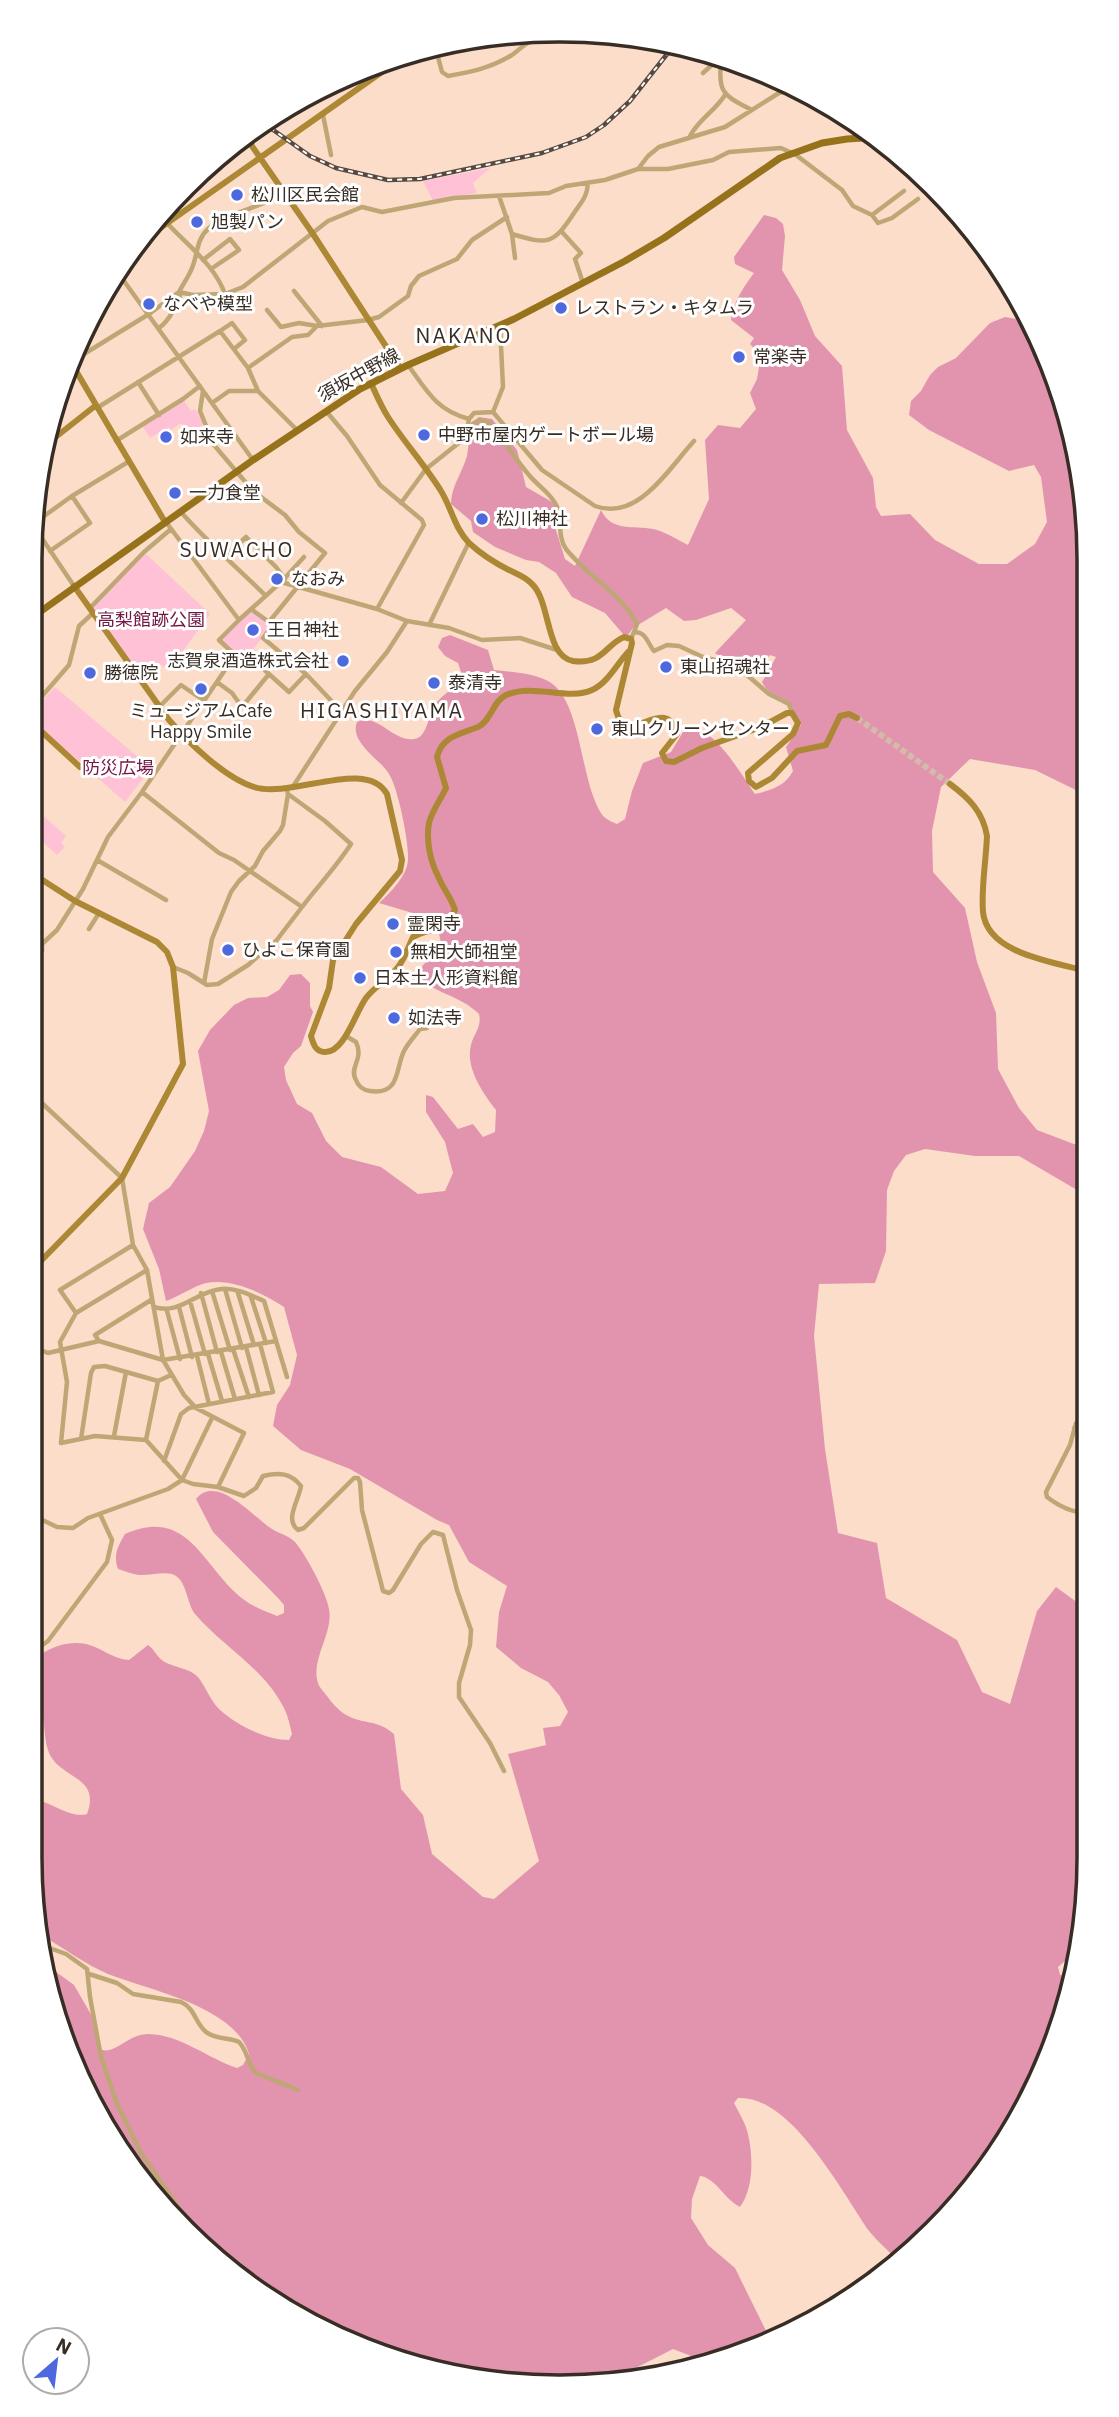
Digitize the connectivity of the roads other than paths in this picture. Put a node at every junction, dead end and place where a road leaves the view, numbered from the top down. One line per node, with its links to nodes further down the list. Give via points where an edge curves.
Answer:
1 (529, 43): 2 (street, via 484,70 448,76)
2 (438, 57)
3 (712, 65): 5 (street)
4 (720, 67): 8 (street)
5 (703, 73)
6 (375, 76): 10 (street)
7 (782, 92): 9 (street)
8 (725, 95): 9 (street); 11 (street)
9 (750, 109): 11 (street, via 725,127)
10 (323, 115): 15 (street); 16 (street)
11 (689, 137): 17 (street, via 659,147)
12 (860, 138): 14 (main road, 須坂中野線)
13 (250, 145): 16 (street)
14 (792, 153): 17 (street, via 766,148 729,152 668,169); 23 (street, via 842,190 853,206); 34 (main road, 須坂中野線, via 664,238)
15 (331, 155)
16 (260, 158): 20 (street); 25 (street)
17 (638, 169): 18 (street)
18 (588, 183): 21 (street, via 548,193); 26 (street, via 585,200)
19 (904, 191): 23 (street)
20 (285, 193): 27 (street); 29 (street, via 210,227)
21 (499, 196): 24 (street); 27 (street, via 454,198 382,212 362,206 328,221)
22 (918, 199): 23 (street, via 878,223)
23 (872, 215)
24 (507, 217): 28 (street); 40 (street, via 472,240 457,259 419,276 408,296)
25 (164, 225): 29 (street)
26 (562, 232): 28 (street, via 539,242); 34 (street, via 581,253 575,259)
27 (313, 234): 37 (street, via 243,287); 40 (street)
28 (512, 234): 30 (street)
29 (195, 250): 31 (street); 36 (street)
30 (515, 258)
31 (203, 260): 32 (street); 32 (street, via 230,239 239,250)
32 (211, 269): 37 (street)
33 (124, 280): 39 (street)
34 (583, 283): 41 (main road, 須坂中野線)
35 (294, 291): 42 (street)
36 (180, 293): 37 (street); 39 (street); 43 (street)
37 (225, 294)
38 (267, 310): 42 (street, via 281,327 299,323)
39 (149, 314): 43 (street); 46 (street)
40 (368, 320): 42 (street); 48 (street)
41 (500, 325): 48 (main road, 須坂中野線); 58 (street, via 503,387)
42 (319, 326): 49 (street, via 308,335 292,337)
43 (159, 328): 47 (street)
44 (220, 331): 45 (street); 45 (street, via 232,323 245,340); 47 (street)
45 (234, 349): 49 (street)
46 (85, 352)
47 (179, 357): 51 (street); 53 (street)
48 (404, 366): 52 (main road, 須坂中野線); 60 (street, via 436,403)
49 (248, 368): 54 (street)
50 (77, 373): 56 (street)
51 (138, 382): 56 (street); 59 (street)
52 (371, 383): 57 (main road, 須坂中野線); 67 (street, via 387,415)
53 (202, 389): 55 (street); 59 (street); 68 (street, via 200,411 214,445)
54 (258, 391): 55 (street, via 229,391); 61 (street)
55 (212, 403): 65 (street)
56 (96, 407): 62 (street); 63 (street)
57 (326, 411): 61 (main road, 須坂中野線); 70 (street, via 380,485)
58 (493, 412): 60 (street, via 474,413); 64 (street, via 542,470 605,510 633,505)
59 (159, 415): 63 (street)
60 (471, 422): 67 (street, via 460,442); 92 (street, via 491,423 525,471 553,500 561,542 631,612 637,624)
61 (297, 430): 65 (main road, 須坂中野線)
62 (58, 436)
63 (116, 441): 66 (street)
64 (694, 441)
65 (253, 460): 68 (main road, 須坂中野線)
66 (128, 462): 69 (street); 73 (street)
67 (426, 469): 70 (street); 76 (street)
68 (236, 473): 71 (main road, 須坂中野線); 82 (street, via 325,553)
69 (72, 496): 72 (street); 77 (street, via 90,523)
70 (401, 503): 86 (street, via 424,525)
71 (181, 511): 73 (main road, 須坂中野線); 78 (street, via 205,540)
72 (44, 520)
73 (165, 522): 74 (street); 81 (main road, 須坂中野線)
74 (171, 529): 87 (street); 88 (street)
75 (43, 540): 77 (street)
76 (469, 542): 91 (street); 93 (street, via 532,584 545,606)
77 (50, 551): 81 (street)
78 (226, 556): 80 (street, via 246,537); 83 (street)
79 (304, 557): 80 (street)
80 (283, 580): 82 (street); 83 (street)
81 (74, 586): 84 (main road, 須坂中野線); 87 (street)
82 (296, 586): 86 (street); 90 (street)
83 (266, 596): 85 (street)
84 (42, 609)
85 (251, 609): 88 (street); 90 (street)
86 (377, 609): 89 (street)
87 (91, 610): 99 (street, via 79,626 69,664); 101 (street)
88 (239, 620): 95 (street, via 219,640)
89 (407, 621): 91 (street); 102 (street)
90 (269, 622): 97 (street, via 273,625 263,638)
91 (429, 625): 93 (street, via 482,640 520,638)
92 (632, 636): 93 (street, via 619,639 605,654 590,660 572,661); 94 (street); 103 (street, via 644,634 654,651 679,646 736,668 789,704)
93 (556, 650)
94 (629, 651): 103 (street, via 618,718 628,726 653,718 672,722 677,734 662,752 666,761 674,762); 125 (street, via 595,689 508,694 485,723 443,743 437,765 446,788 429,822 428,840 432,864 455,910 436,931 414,937 398,968 366,999)
95 (234, 654): 96 (street, via 248,655); 98 (street)
96 (269, 674): 97 (street, via 289,692); 98 (street, via 242,707)
97 (306, 674): 102 (street)
98 (217, 682): 100 (street)
99 (42, 696)
100 (203, 700): 101 (street, via 181,685); 106 (street)
101 (159, 706): 106 (street)
102 (342, 712): 109 (street)
103 (792, 713): 104 (street, via 796,728 751,768 748,777 756,787 772,778 797,751 826,745 840,716)
104 (858, 718)
105 (42, 732): 107 (street)
106 (181, 734): 109 (street, via 242,782); 110 (street)
107 (80, 767)
108 (950, 783): 122 (street, via 969,798 986,825 983,914 990,930 1013,950)
109 (288, 791): 112 (street, via 283,825); 116 (street, via 351,844); 125 (street, via 367,778 383,787 391,803 400,871 333,960 329,988 311,1036 317,1050 323,1052 341,1046)
110 (142, 792): 111 (street, via 108,837); 112 (street, via 219,853)
111 (97, 860): 114 (street); 115 (street)
112 (251, 871): 116 (street); 123 (street, via 231,892 213,936)
113 (42, 880): 115 (street)
114 (166, 900)
115 (75, 901): 117 (street); 119 (street)
116 (302, 907): 123 (street, via 248,965 211,987)
117 (99, 913): 118 (street); 121 (street, via 157,942)
118 (89, 929)
119 (42, 944): 120 (street)
120 (42, 951)
121 (173, 967): 123 (street); 127 (street, via 183,1064)
122 (1077, 968)
123 (204, 983)
124 (427, 1028): 125 (street, via 420,1029 403,1052 391,1087 379,1092 359,1086 354,1073 360,1051)
125 (346, 1036)
126 (42, 1103): 127 (street)
127 (122, 1178): 128 (street); 129 (street)
128 (133, 1245): 130 (street); 141 (street, via 60,1290)
129 (42, 1260)
130 (147, 1270): 136 (street); 141 (street)
131 (224, 1288): 132 (street); 133 (street); 145 (street)
132 (212, 1291): 134 (street); 147 (street)
133 (237, 1292): 135 (street); 144 (street)
134 (201, 1293): 137 (street); 149 (street)
135 (251, 1296): 143 (street, via 264,1301); 144 (street)
136 (151, 1300): 138 (street); 142 (street, via 95,1335)
137 (190, 1301): 139 (street); 150 (street)
138 (154, 1307): 140 (street); 153 (street)
139 (179, 1307): 140 (street); 151 (street)
140 (167, 1311): 152 (street)
141 (76, 1313): 146 (street)
142 (99, 1341): 146 (street); 153 (street)
143 (276, 1341): 144 (street); 156 (street)
144 (260, 1344): 145 (street); 158 (street, via 273,1392)
145 (244, 1348): 147 (street); 158 (street)
146 (60, 1350): 148 (street); 169 (street, via 67,1382 61,1443)
147 (232, 1350): 149 (street); 159 (street)
148 (42, 1351)
149 (219, 1352): 150 (street); 160 (street)
150 (207, 1354): 151 (street); 161 (street)
151 (195, 1357): 152 (street); 162 (street)
152 (180, 1359): 153 (street)
153 (163, 1360): 155 (street)
154 (126, 1372): 157 (street); 168 (street); 169 (street, via 94,1367)
155 (171, 1375): 157 (street); 163 (street)
156 (287, 1377)
157 (158, 1381): 170 (street)
158 (259, 1395): 159 (street)
159 (248, 1396): 160 (street)
160 (235, 1399): 161 (street)
161 (222, 1401): 162 (street)
162 (209, 1404): 163 (street)
163 (196, 1408): 164 (street); 171 (street, via 181,1414)
164 (212, 1418): 172 (street); 173 (street, via 244,1433)
165 (1077, 1422): 166 (street)
166 (1074, 1428): 167 (street); 174 (street, via 1046,1492 1060,1506)
167 (1077, 1429)
168 (114, 1436): 169 (street); 170 (street)
169 (82, 1438)
170 (146, 1440): 171 (street)
171 (164, 1462): 172 (street)
172 (182, 1480): 173 (street); 175 (street)
173 (218, 1487): 178 (street, via 244,1496 263,1476 274,1473 294,1478 300,1486 291,1521 298,1530 358,1478 380,1583 388,1593 421,1544 433,1532 443,1535 472,1634 458,1696)
174 (1077, 1512)
175 (100, 1514): 176 (street, via 73,1528); 177 (street, via 112,1540 107,1562)
176 (42, 1520)
177 (42, 1645)
178 (504, 1771)
179 (50, 1948): 180 (street, via 84,1965)
180 (89, 1975): 181 (street, via 117,1983 133,1994 181,2001 209,2035 237,2040 253,2070); 182 (street, via 101,2057 117,2104 141,2153)
181 (298, 2090)
182 (179, 2208)

